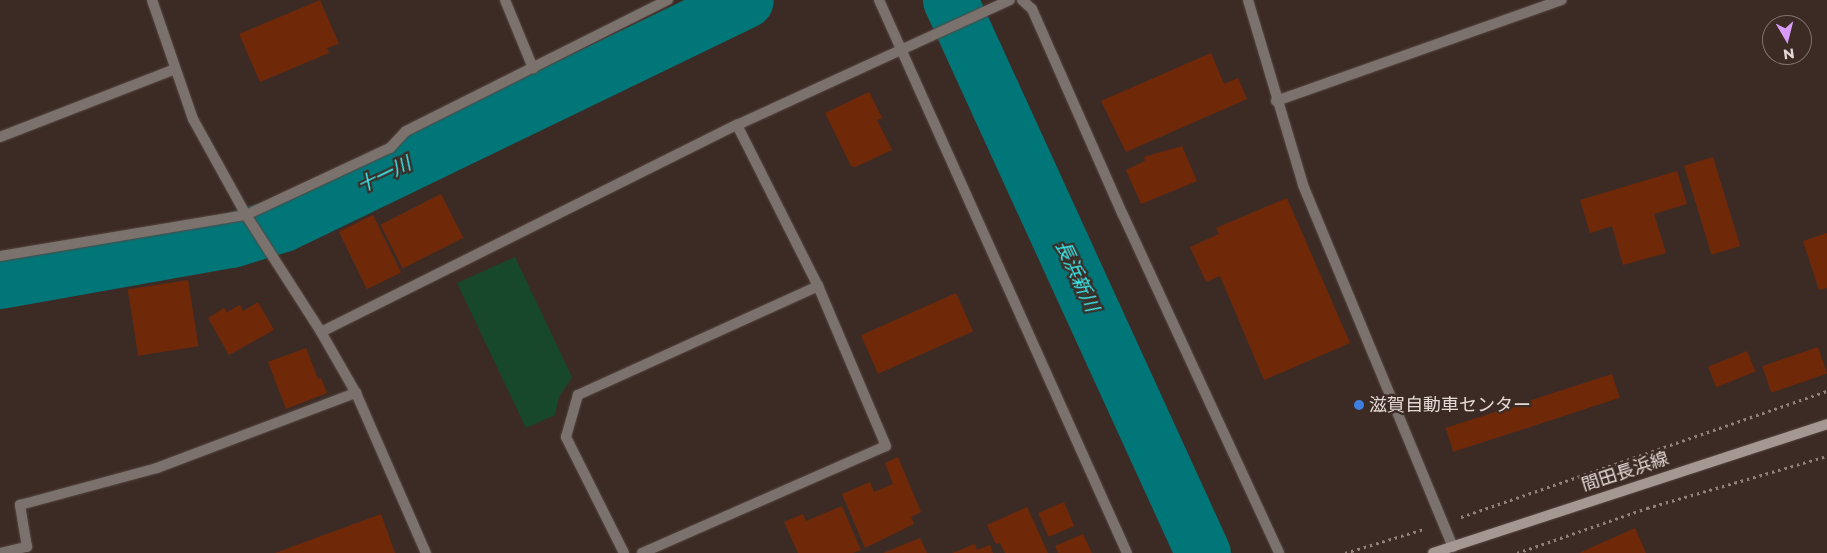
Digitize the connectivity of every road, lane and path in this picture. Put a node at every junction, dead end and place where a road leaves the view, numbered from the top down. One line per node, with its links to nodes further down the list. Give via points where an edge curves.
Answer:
1 (152, 0): 11 (street)
2 (505, 0): 10 (street)
3 (879, 0): 9 (street)
4 (1022, 0): 30 (street, via 1032,9)
5 (1248, 0): 12 (street)
6 (1562, 0): 12 (street)
7 (1007, 1): 9 (street)
8 (661, 2): 10 (street)
9 (900, 50): 13 (street); 29 (street)
10 (533, 68): 15 (street, via 406,131 390,148)
11 (174, 69): 14 (street); 15 (street, via 193,119)
12 (1276, 101): 23 (street, via 1303,185)
13 (738, 125): 17 (street); 18 (street)
14 (0, 137)
15 (249, 218): 16 (street); 18 (street)
16 (0, 256)
17 (818, 286): 27 (street, via 578,395 566,437); 28 (street, via 886,446)
18 (321, 332): 20 (street)
19 (1827, 392): 23 (path)
20 (356, 393): 25 (street, via 157,468 20,505 27,547); 26 (street)
21 (1827, 424): 24 (main road, 間田長浜線)
22 (1827, 456): 33 (path, via 1647,508)
23 (1443, 523): 24 (street); 31 (path)
24 (1453, 547): 32 (main road, 間田長浜線)
25 (0, 553)
26 (426, 553)
27 (624, 553)
28 (642, 553)
29 (1126, 553)
30 (1279, 553)
31 (1345, 553)
32 (1433, 553)
33 (1517, 553)

